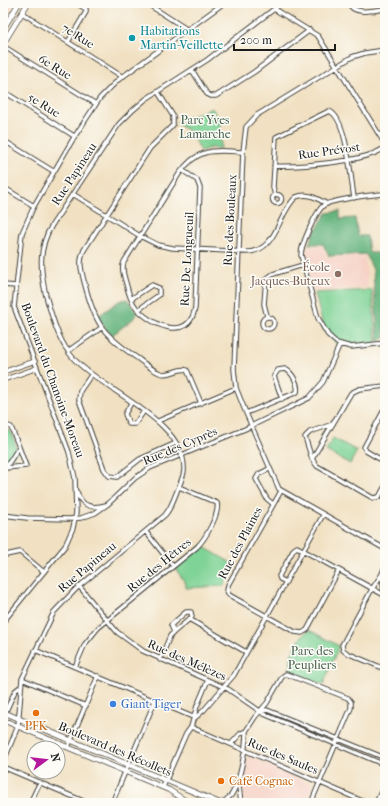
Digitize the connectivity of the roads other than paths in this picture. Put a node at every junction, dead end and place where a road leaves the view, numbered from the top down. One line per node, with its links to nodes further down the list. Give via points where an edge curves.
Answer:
1 (20, 3): 13 (main road)
2 (28, 3): 12 (main road)
3 (76, 3): 16 (street, via 86,9 86,12)
4 (146, 3): 14 (street)
5 (215, 3): 9 (street)
6 (224, 3): 9 (street, Boulevard du Chanoine-Moreau)
7 (282, 3): 10 (street, Rue Papineau)
8 (349, 3): 11 (street, via 352,8 359,11)
9 (220, 6): 14 (street, Boulevard du Chanoine-Moreau)
10 (274, 9): 15 (street); 20 (street, Rue Papineau)
11 (385, 9)
12 (22, 13): 16 (street, 7e Rue); 17 (main road)
13 (3, 29)
14 (188, 30): 21 (street, Boulevard du Chanoine-Moreau)
15 (310, 30): 19 (street, via 319,38); 20 (street, via 254,72 216,96 206,93)
16 (68, 42): 21 (street, 7e Rue)
17 (3, 45): 24 (street, 6e Rue)
18 (385, 50): 19 (street, Rue des Bouleaux, via 357,55)
19 (337, 67): 27 (street); 28 (street, Rue des Bouleaux, via 252,119 245,130)
20 (192, 70): 23 (street, Rue Papineau)
21 (123, 77): 24 (street, Boulevard du Chanoine-Moreau, via 110,87)
22 (3, 91): 25 (street, 5e Rue)
23 (158, 92): 34 (street, Rue Papineau, via 140,103 124,119); 40 (street, via 173,116 173,125 151,146)
24 (96, 104): 25 (street, Boulevard du Chanoine-Moreau)
25 (74, 136): 32 (street, Boulevard du Chanoine-Moreau)
26 (3, 140): 32 (street)
27 (385, 146): 29 (street, Rue Prévost, via 370,155)
28 (244, 152): 31 (street, Rue De Longueuil, via 220,150 202,153 190,160); 43 (street, Rue des Bouleaux)
29 (348, 159): 30 (street, Rue Prévost, via 300,166); 30 (street, via 342,128 333,113 328,111 276,136); 37 (street)
30 (274, 166): 36 (street)
31 (182, 170): 41 (street, Rue De Longueuil); 42 (street, Rue De Longueuil, via 196,179 200,185)
32 (53, 172): 39 (street, Boulevard du Chanoine-Moreau)
33 (3, 187): 39 (street)
34 (73, 194): 40 (street); 53 (street, Rue Papineau, via 46,236 41,260 42,278 53,321)
35 (385, 194): 37 (street)
36 (275, 195)
37 (354, 198): 38 (street)
38 (326, 204): 43 (street, via 311,196 296,197 267,245 256,251); 44 (street, via 319,211 303,244 300,255)
39 (34, 206): 46 (street, Boulevard du Chanoine-Moreau, via 22,233)
40 (106, 215): 41 (street); 50 (street, via 84,250 81,261 91,308)
41 (140, 236): 42 (street, via 162,247); 47 (street, Rue De Longueuil, via 123,266)
42 (197, 250): 43 (street); 48 (street, Rue De Longueuil, via 195,308 190,321 180,327 168,328)
43 (239, 252): 60 (street, Rue des Bouleaux, via 234,362)
44 (302, 265): 49 (street, via 267,278 264,304); 52 (street, via 321,326)
45 (3, 285): 46 (street)
46 (16, 286): 54 (street, Boulevard du Chanoine-Moreau, via 14,307)
47 (131, 299): 48 (street, Rue De Longueuil); 48 (street, via 152,285 159,288 158,295)
48 (138, 310)
49 (266, 316)
50 (101, 328): 53 (street); 63 (street, via 116,343 158,372 168,374 187,370)
51 (385, 343): 52 (street, via 354,347)
52 (340, 344): 70 (street, Rue des Cyprès, via 323,382 313,395)
53 (68, 351): 57 (street, Rue Papineau)
54 (34, 361): 55 (street, Boulevard du Chanoine-Moreau); 56 (street)
55 (37, 368): 58 (street); 79 (street, Boulevard du Chanoine-Moreau, via 69,452)
56 (3, 372)
57 (92, 375): 62 (street, Rue Papineau); 71 (street, via 80,391 79,400 108,475 119,476 140,459)
58 (3, 380)
59 (385, 386): 69 (street, via 353,392)
60 (236, 388): 63 (street); 66 (street, Rue des Bouleaux)
61 (282, 399): 61 (street, via 298,389 291,373 285,369 277,371 274,376); 66 (street)
62 (132, 403): 65 (street, Rue Papineau); 65 (street, via 125,413 129,424 135,424)
63 (200, 403): 67 (street)
64 (385, 408): 75 (street, via 364,448)
65 (144, 411): 67 (street, Rue Papineau)
66 (246, 413): 70 (street, Rue des Bouleaux)
67 (158, 421): 71 (street, Rue Papineau, via 169,431)
68 (3, 424): 72 (street, via 11,427)
69 (333, 424): 74 (street); 74 (street, via 305,437)
70 (251, 426): 73 (street, Rue des Cyprès); 76 (street, Rue des Bouleaux)
71 (176, 443): 73 (street, Rue Papineau)
72 (19, 447): 77 (street); 77 (street, via 26,466)
73 (180, 455): 80 (street, Rue Papineau, via 184,471); 82 (street, Rue des Cyprès, via 143,472)
74 (312, 459): 78 (street, via 317,466 373,498 379,497)
75 (385, 462)
76 (269, 469): 81 (street, Rue des Bouleaux); 83 (street, via 258,475 257,481 267,499)
77 (4, 470)
78 (385, 486)
79 (75, 487): 82 (street, via 80,501 87,506); 86 (street)
80 (179, 487): 87 (street, Rue Papineau, via 167,513); 91 (street, Rue des Hêtres, via 214,501 218,508 204,539)
81 (281, 491): 83 (street, Rue des Plaines); 85 (street)
82 (108, 504): 86 (street, Rue des Cyprès, via 93,514)
83 (273, 504): 101 (street, Rue des Plaines, via 227,589 231,597)
84 (3, 514): 86 (street, Rue des Cyprès, via 27,518)
85 (323, 515): 88 (street); 89 (street)
86 (76, 519): 94 (street, via 65,546)
87 (146, 532): 91 (street); 97 (street, Rue Papineau)
88 (385, 549)
89 (303, 550): 93 (street); 96 (street); 96 (street, via 296,547 279,576)
90 (6, 555): 94 (street, via 20,552)
91 (173, 566): 103 (street, Rue des Hêtres)
92 (385, 566): 95 (street)
93 (339, 570): 98 (street); 101 (street, Rue des Plaines, via 305,632 296,633)
94 (44, 572): 104 (street)
95 (382, 574): 98 (street); 99 (street)
96 (286, 582): 101 (street)
97 (79, 586): 103 (street, Rue des Mélèzes); 106 (street, Rue Papineau, via 56,608)
98 (372, 589): 99 (street); 110 (street, via 342,646 347,653)
99 (384, 595): 100 (street)
100 (385, 603)
101 (266, 616): 107 (street)
102 (189, 619): 105 (street); 105 (street, via 192,615 188,612 172,625); 107 (street)
103 (107, 620): 108 (street, Rue des Mélèzes, via 130,643); 109 (street, Rue des Hêtres, via 88,640)
104 (3, 622)
105 (174, 632): 108 (street)
106 (35, 650): 109 (street); 112 (street, Rue Papineau)
107 (246, 652): 115 (street, via 234,675)
108 (160, 660): 113 (street, Rue des Mélèzes)
109 (75, 667): 111 (street)
110 (385, 669)
111 (98, 676): 116 (street); 117 (street)
112 (22, 679): 114 (street, Rue Papineau); 117 (street)
113 (208, 680): 115 (street, Rue des Mélèzes); 120 (street)
114 (20, 687): 119 (street, via 15,691); 121 (street, Rue Papineau)
115 (224, 687): 118 (street, Rue des Mélèzes); 120 (street)
116 (155, 701): 120 (street); 135 (street)
117 (86, 706): 127 (street)
118 (260, 711): 125 (street); 126 (street, Rue des Mélèzes, via 267,710); 126 (street, via 286,674 346,697 351,703); 129 (street, Rue des Mélèzes)
119 (4, 713): 121 (main road, Boulevard des Récollets)
120 (195, 718): 124 (street)
121 (20, 719): 123 (street, Rue Papineau); 127 (main road, Boulevard des Récollets)
122 (3, 720): 123 (main road, Boulevard des Récollets)
123 (18, 726): 130 (main road, Boulevard des Récollets); 133 (street, Rue Papineau)
124 (192, 727): 128 (street, Rue des Saules); 139 (street, via 186,734)
125 (246, 731): 128 (street); 131 (street)
126 (338, 739): 129 (street); 132 (street, Rue des Mélèzes)
127 (71, 741): 130 (street); 135 (main road, Boulevard des Récollets)
128 (231, 744): 131 (street, Rue des Saules)
129 (336, 745): 134 (street, Rue des Mélèzes); 141 (street)
130 (68, 747): 137 (main road, Boulevard des Récollets)
131 (244, 750): 138 (street); 141 (street, Rue des Saules)
132 (385, 758)
133 (3, 763)
134 (385, 764)
135 (128, 765): 137 (street); 139 (main road, Boulevard des Récollets)
136 (3, 767): 140 (street)
137 (126, 772): 143 (main road, Boulevard des Récollets); 146 (street)
138 (239, 774): 148 (street, via 233,793); 150 (street)
139 (166, 781): 143 (street); 148 (main road, Boulevard des Récollets)
140 (40, 782): 144 (street); 145 (street)
141 (320, 783): 151 (street); 152 (street, Rue des Saules)
142 (385, 783): 153 (street)
143 (164, 787): 147 (main road, Boulevard des Récollets)
144 (30, 803)
145 (88, 803)
146 (112, 803)
147 (189, 803)
148 (221, 803): 149 (main road, Boulevard des Récollets)
149 (232, 803)
150 (241, 803)
151 (311, 803)
152 (367, 803)
153 (376, 803)

